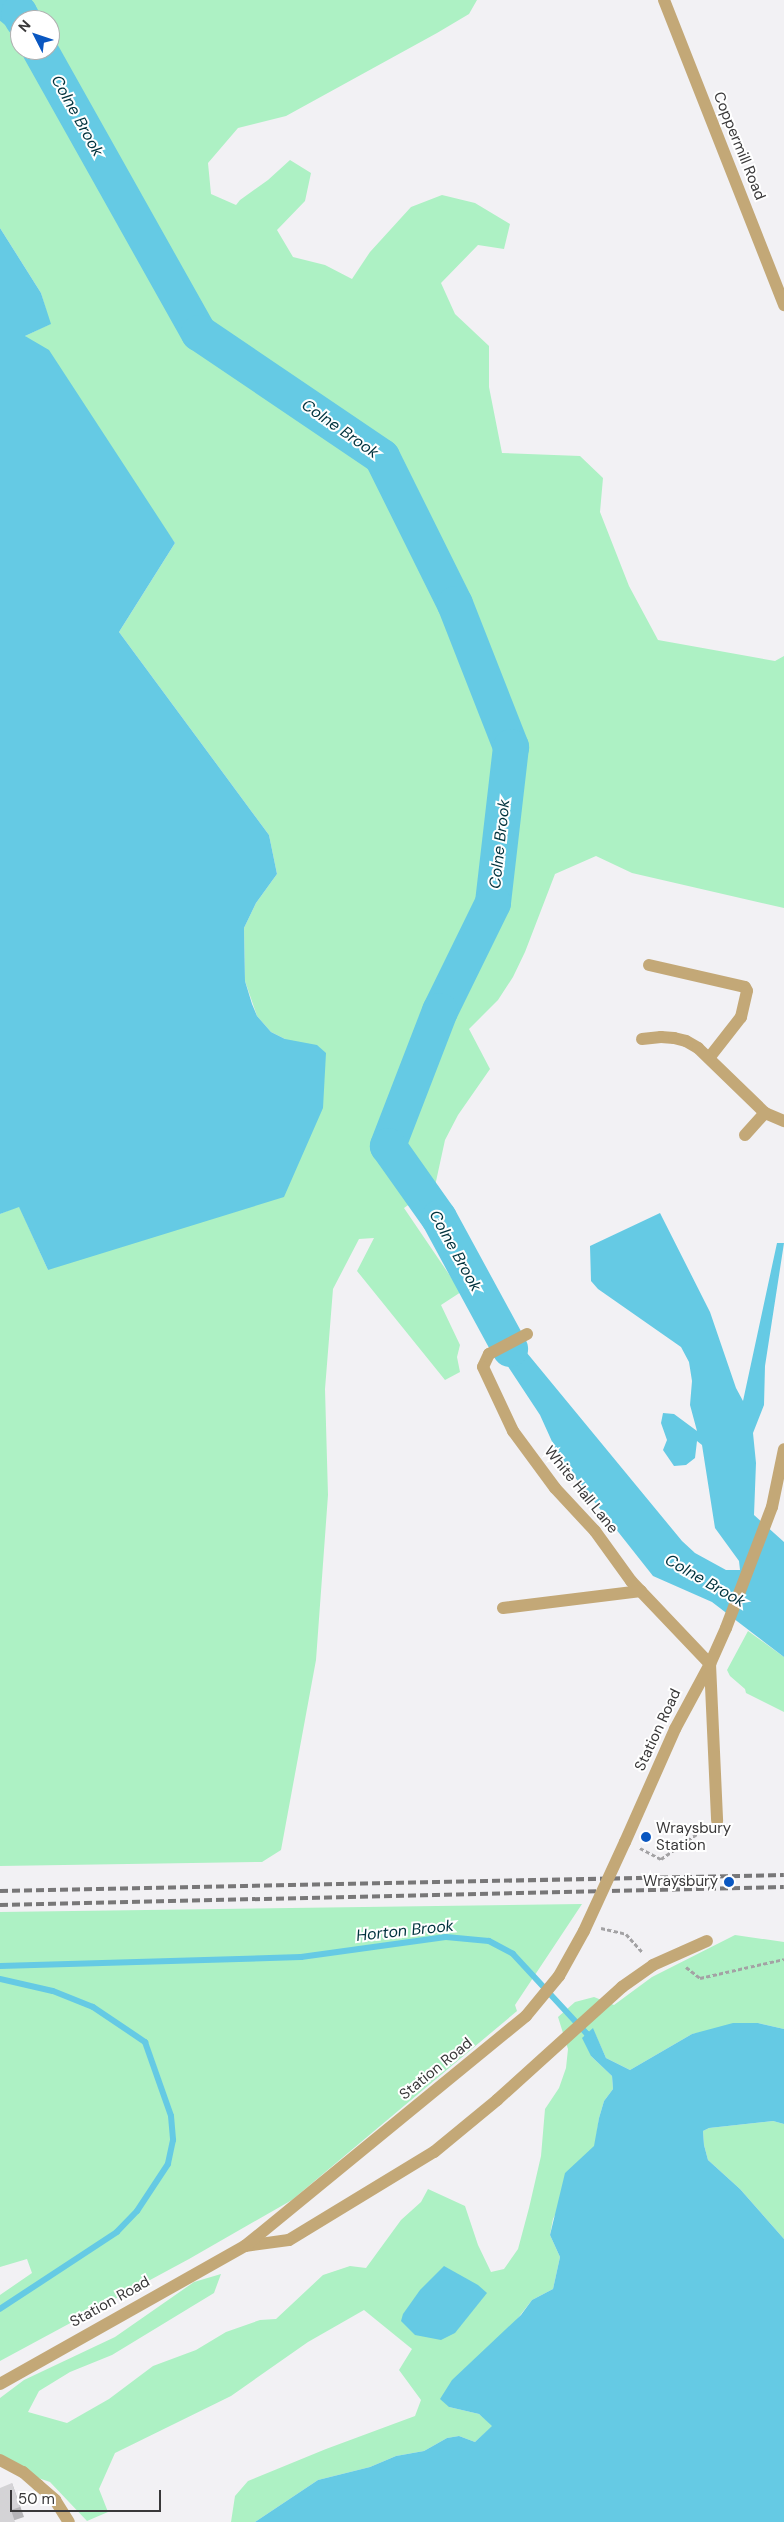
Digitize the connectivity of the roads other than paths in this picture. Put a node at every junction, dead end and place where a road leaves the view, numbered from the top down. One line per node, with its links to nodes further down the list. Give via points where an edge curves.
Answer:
1 (664, 0): 2 (street, Coppermill Road)
2 (784, 304)
3 (649, 966): 5 (street, via 746,987 741,1017)
4 (642, 1040): 5 (street, via 661,1037 686,1042)
5 (709, 1058): 6 (street)
6 (765, 1113): 7 (street); 8 (street)
7 (784, 1121)
8 (745, 1135)
9 (527, 1334): 11 (street, White Hall Lane, via 489,1354 483,1367 513,1431 555,1488 595,1531)
10 (784, 1449): 13 (street, Station Road, via 772,1507)
11 (640, 1591): 12 (street); 13 (street, White Hall Lane)
12 (503, 1608)
13 (710, 1664): 14 (street); 16 (street, Station Road, bridge, via 674,1729 629,1843 590,1929 559,1976 526,2016)
14 (717, 1820)
15 (707, 1941): 16 (street, via 653,1965 622,1987 434,2152 289,2240)
16 (245, 2246): 17 (street, Station Road)
17 (0, 2384)
18 (0, 2460): 19 (street, via 23,2472 44,2490 55,2500)
19 (69, 2522)

